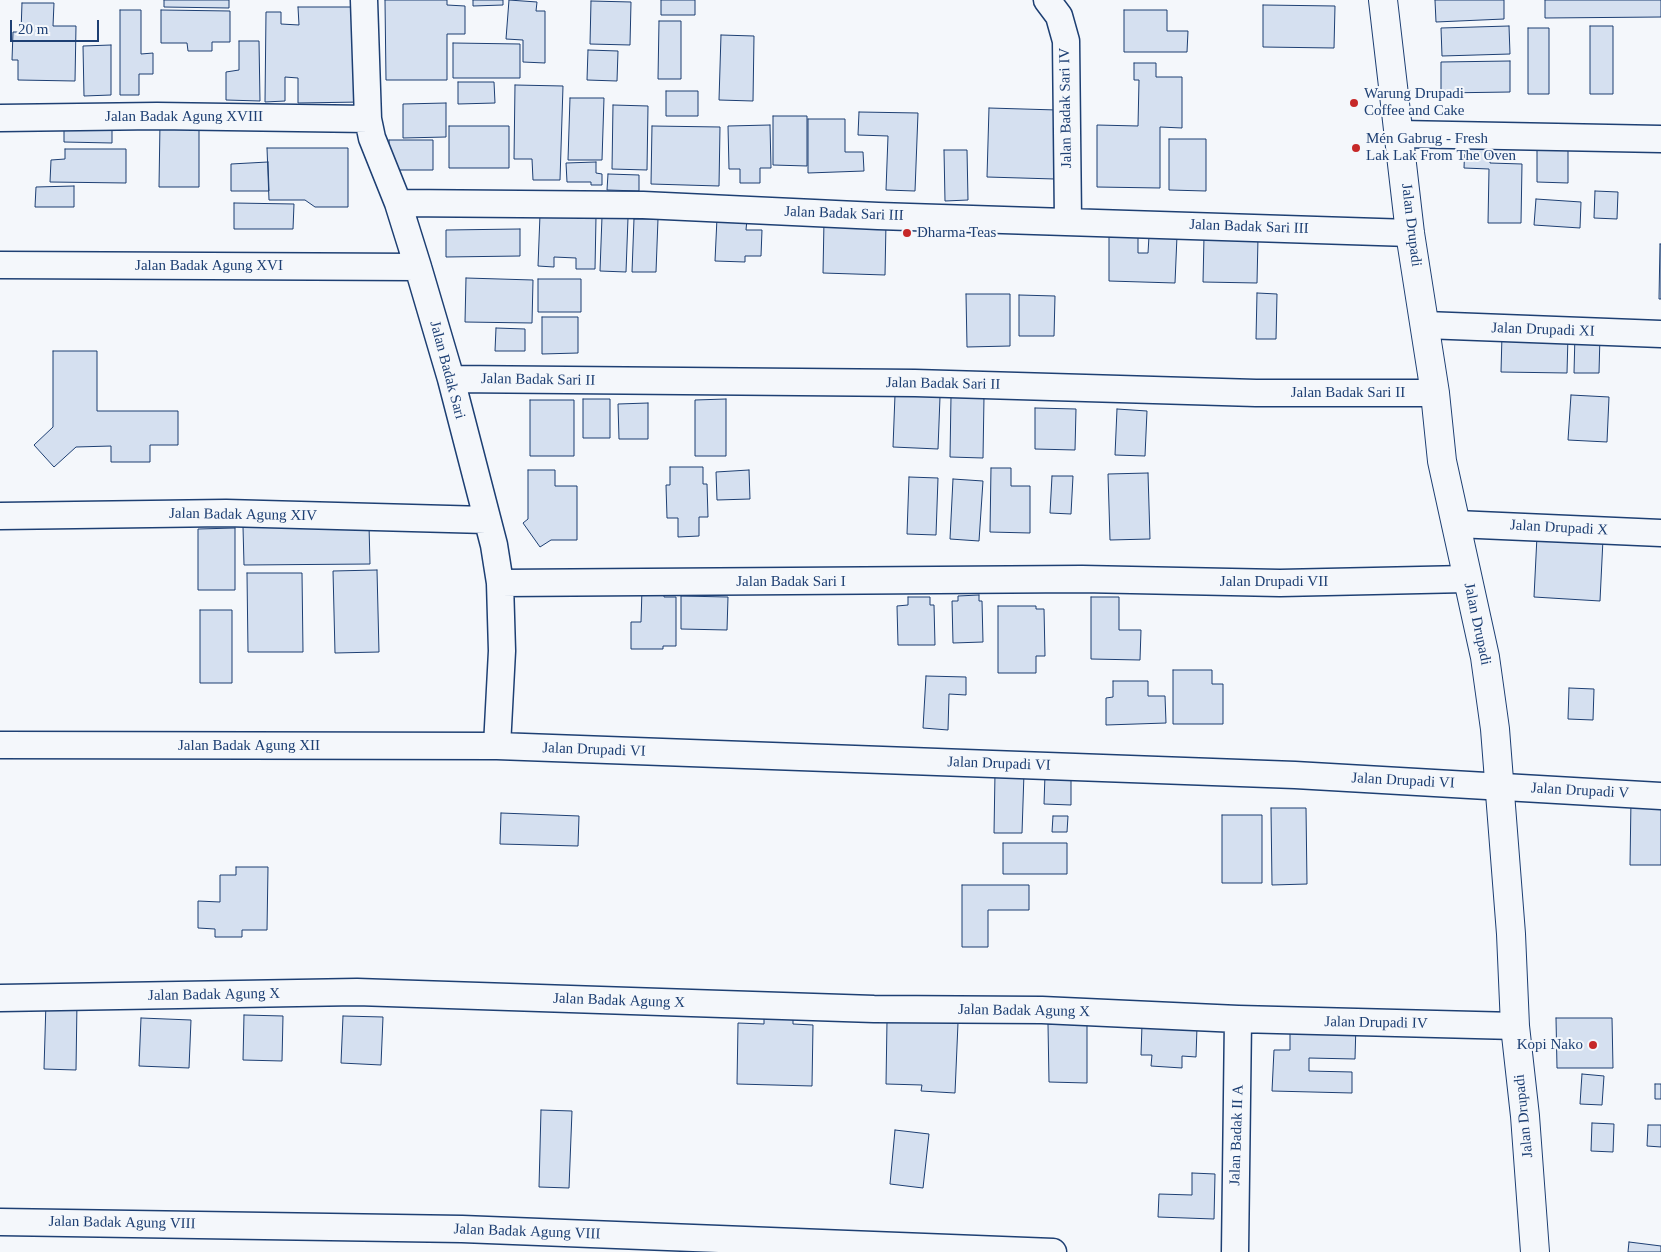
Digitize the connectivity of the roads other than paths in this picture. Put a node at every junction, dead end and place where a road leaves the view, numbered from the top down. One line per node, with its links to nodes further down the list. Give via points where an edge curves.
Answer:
1 (364, 0): 5 (street, Jalan Badak Sari)
2 (1046, 0): 9 (street, Jalan Badak Sari IV, via 1059,16 1066,41)
3 (1383, 0): 6 (street, Jalan Drupadi)
4 (0, 118): 5 (street, Jalan Badak Agung XVIII)
5 (368, 119): 8 (street, Jalan Badak Sari, via 372,138)
6 (1400, 134): 7 (street); 10 (street, Jalan Drupadi)
7 (1661, 139)
8 (398, 203): 9 (street, Jalan Badak Sari III, via 643,205); 12 (street, Jalan Badak Sari)
9 (1068, 221): 10 (street, Jalan Badak Sari III)
10 (1410, 232): 13 (street, Jalan Drupadi)
11 (0, 265): 12 (street, Jalan Badak Agung XVI)
12 (418, 267): 15 (street, Jalan Badak Sari)
13 (1425, 325): 14 (street, Jalan Drupadi XI); 16 (street, Jalan Drupadi)
14 (1661, 334)
15 (451, 379): 16 (street, Jalan Badak Sari II, via 915,384 1256,393); 18 (street, Jalan Badak Sari)
16 (1435, 393): 19 (street, Jalan Drupadi, via 1442,462)
17 (0, 516): 18 (street, Jalan Badak Agung XIV, via 226,513)
18 (486, 520): 23 (street, Jalan Badak Sari)
19 (1456, 524): 20 (street, Jalan Drupadi X); 22 (street, Jalan Drupadi)
20 (1661, 533)
21 (1082, 579): 22 (street, Jalan Drupadi VII, via 1280,583); 23 (street, Jalan Badak Sari I)
22 (1468, 579): 26 (street, Jalan Drupadi, via 1485,657)
23 (500, 583): 25 (street, Jalan Badak Sari, via 502,651)
24 (0, 745): 25 (street, Jalan Badak Agung XII)
25 (497, 746): 26 (street, Jalan Drupadi VI, via 1100,767)
26 (1500, 786): 27 (street, Jalan Drupadi V); 30 (street, Jalan Drupadi)
27 (1661, 796)
28 (0, 998): 29 (street, Jalan Badak Agung X, via 357,992 874,1009 1042,1010)
29 (1238, 1019): 30 (street, Jalan Drupadi IV); 33 (street, Jalan Badak II A)
30 (1515, 1026): 34 (street, Jalan Drupadi)
31 (0, 1222): 32 (street, Jalan Badak Agung VIII, via 462,1229)
32 (1053, 1252)
33 (1235, 1252)
34 (1535, 1252)

